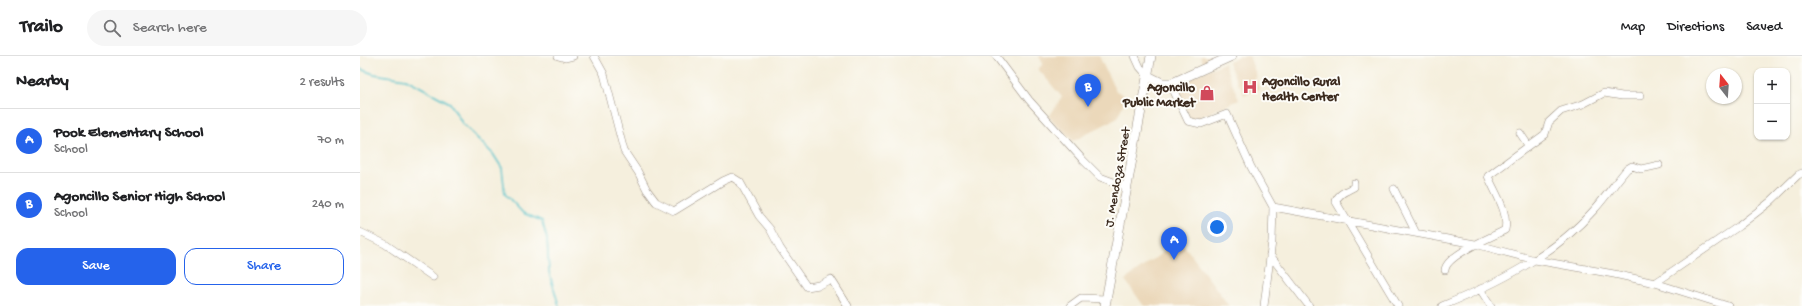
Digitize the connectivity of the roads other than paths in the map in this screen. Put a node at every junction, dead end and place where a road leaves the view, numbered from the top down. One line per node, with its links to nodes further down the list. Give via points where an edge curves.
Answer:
1 (558, 56): 2 (street)
2 (573, 56)
3 (594, 56): 30 (street, via 604,74 624,151 656,202 674,211 732,177 740,182 759,216 807,287 831,279)
4 (996, 56): 16 (street, via 1029,100 1100,177)
5 (1135, 56): 8 (street)
6 (1152, 56): 8 (main road, J. Mendoza Street)
7 (1232, 56): 9 (main road)
8 (1148, 76): 9 (main road, via 1162,83); 16 (main road, J. Mendoza Street)
9 (1170, 83): 18 (street, via 1188,122 1200,124 1227,114)
10 (1640, 96): 12 (street, via 1604,93 1583,104 1561,111 1549,122 1545,134)
11 (1520, 133): 12 (street)
12 (1528, 145): 22 (street, via 1488,176 1507,222 1505,230)
13 (1659, 165): 24 (street, via 1641,169 1632,166 1627,169 1592,212)
14 (1802, 173): 27 (street, via 1739,226)
15 (1354, 183): 19 (street, via 1354,187 1336,199)
16 (1127, 187): 29 (main road, J. Mendoza Street)
17 (1394, 189): 21 (street)
18 (1273, 207): 19 (street); 23 (street)
19 (1348, 220): 21 (street); 34 (street)
20 (360, 232): 26 (street, via 385,244)
21 (1416, 233): 22 (street)
22 (1475, 244): 24 (street); 25 (street, via 1447,264)
23 (1270, 254): 32 (street); 33 (street)
24 (1535, 260): 27 (street); 28 (street)
25 (1445, 270)
26 (432, 277)
27 (1655, 283): 37 (street)
28 (1480, 288): 35 (street); 36 (street)
29 (1106, 302): 31 (street, via 1081,298)
30 (848, 306)
31 (1070, 306)
32 (1264, 306)
33 (1309, 306)
34 (1398, 306)
35 (1442, 306)
36 (1491, 306)
37 (1728, 306)

